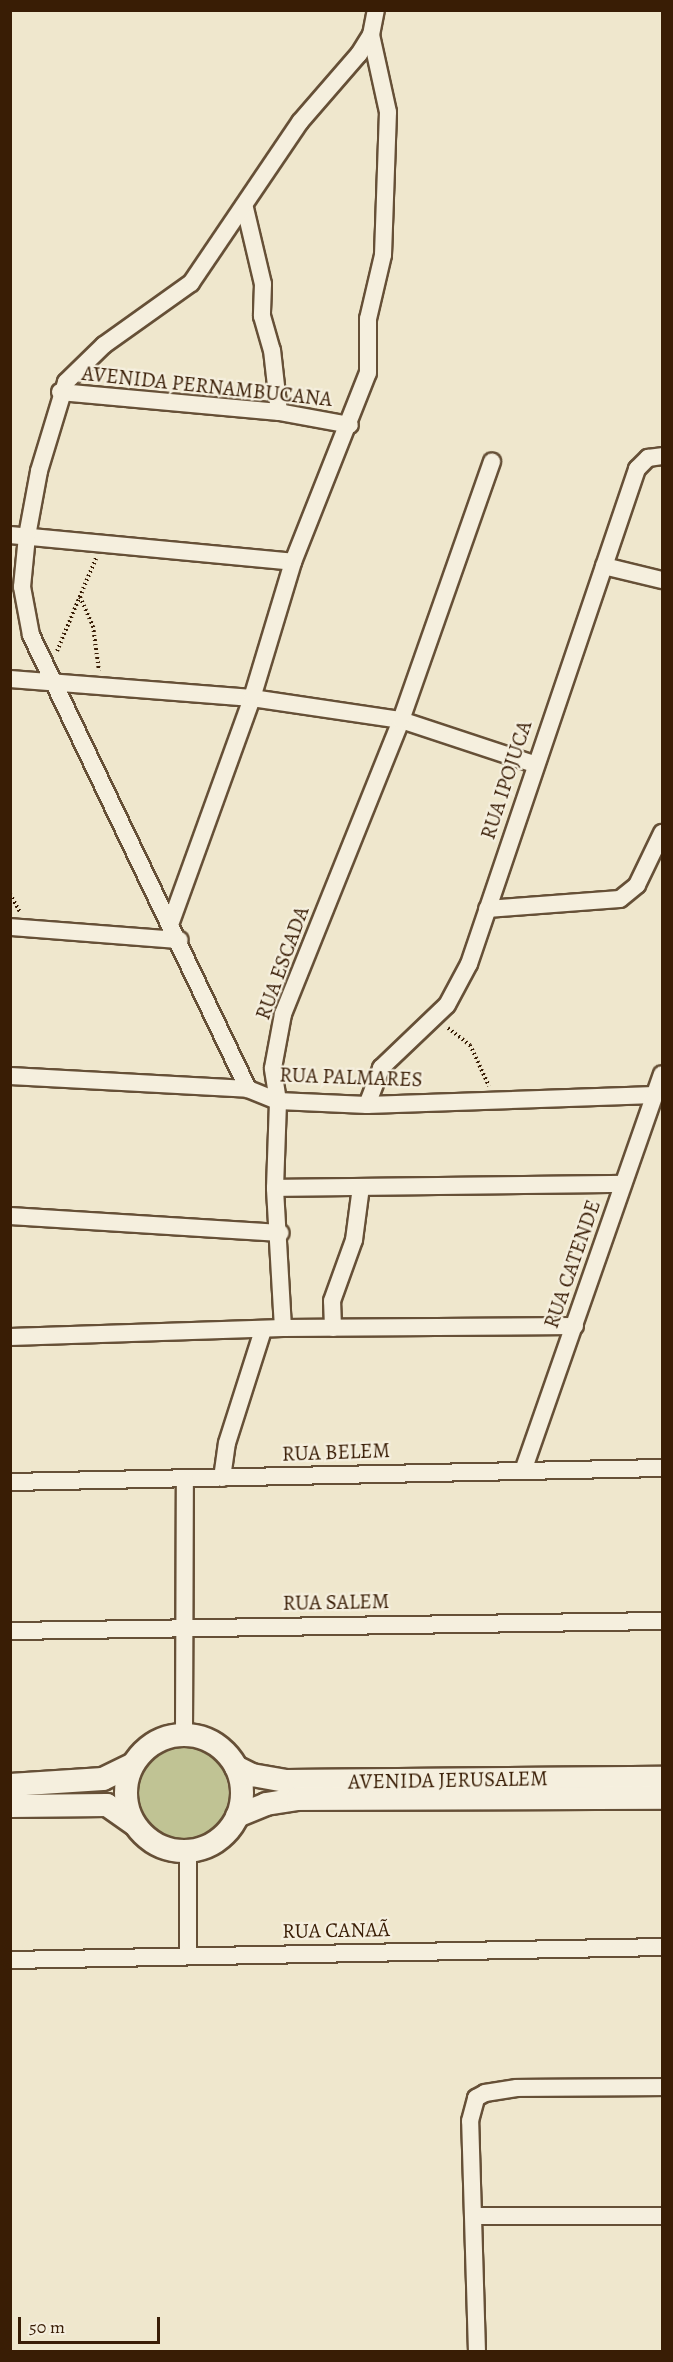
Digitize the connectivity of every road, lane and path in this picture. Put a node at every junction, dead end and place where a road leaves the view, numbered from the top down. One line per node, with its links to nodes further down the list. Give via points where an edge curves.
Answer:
1 (376, 10): 2 (street)
2 (371, 35): 3 (street, via 300,122); 6 (street, via 388,112 383,255 368,319 368,374)
3 (244, 208): 4 (street, via 191,283 84,362); 5 (street, via 263,284 262,316 272,350)
4 (60, 392): 5 (street, AVENIDA PERNAMBUCANA); 9 (street)
5 (279, 412): 6 (street, AVENIDA PERNAMBUCANA)
6 (350, 425): 11 (street)
7 (661, 456): 12 (street, RUA IPOJUCA, via 648,458 637,469)
8 (492, 462): 19 (street, RUA ESCADA)
9 (19, 536): 10 (street); 15 (street, via 26,619)
10 (103, 543): 11 (street); 14 (path)
11 (293, 562): 18 (street)
12 (604, 566): 13 (street); 20 (street, RUA IPOJUCA)
13 (663, 580)
14 (80, 597): 15 (path); 17 (path, via 93,626)
15 (49, 678): 16 (street); 17 (street); 23 (street)
16 (10, 679)
17 (99, 686): 18 (street)
18 (252, 698): 19 (street); 23 (street)
19 (400, 720): 20 (street); 31 (street, RUA ESCADA, via 283,1014 273,1068)
20 (534, 764): 22 (street, RUA IPOJUCA)
21 (662, 835): 22 (street, via 637,885 620,899)
22 (487, 909): 26 (street, RUA IPOJUCA, via 469,964 447,1005)
23 (171, 922): 25 (street)
24 (10, 927): 25 (street)
25 (180, 940): 29 (street)
26 (435, 1018): 32 (path, via 470,1045); 33 (street, RUA IPOJUCA, via 381,1068)
27 (663, 1074): 30 (street, RUA CATENDE)
28 (10, 1076): 29 (street, RUA PALMARES)
29 (248, 1089): 31 (street, RUA PALMARES)
30 (655, 1095): 32 (street, RUA PALMARES); 34 (street, RUA CATENDE)
31 (278, 1101): 33 (street, RUA PALMARES); 36 (street, RUA ESCADA)
32 (494, 1101): 33 (street, RUA PALMARES)
33 (367, 1105)
34 (623, 1184): 35 (street); 39 (street, RUA CATENDE)
35 (361, 1187): 36 (street); 41 (street, via 354,1240 332,1300)
36 (275, 1188): 38 (street, RUA ESCADA)
37 (10, 1216): 38 (street)
38 (280, 1233): 40 (street, RUA ESCADA)
39 (575, 1326): 41 (street); 44 (street, RUA CATENDE)
40 (283, 1328): 41 (street); 42 (street)
41 (333, 1328)
42 (263, 1330): 43 (street); 46 (street, via 229,1434)
43 (10, 1337)
44 (524, 1468): 45 (street, RUA BELEM); 46 (street, RUA BELEM)
45 (663, 1468)
46 (222, 1478): 47 (street, RUA BELEM)
47 (185, 1479): 48 (street, RUA BELEM); 50 (street)
48 (10, 1482)
49 (663, 1621): 50 (street, RUA SALEM)
50 (187, 1626): 51 (street, RUA SALEM); 52 (street)
51 (10, 1631)
52 (184, 1733): 53 (street, via 152,1744); 54 (street, AVENIDA JERUSALEM, via 213,1742)
53 (132, 1765): 56 (street, via 103,1779); 62 (street, via 126,1796)
54 (236, 1767): 58 (street, AVENIDA JERUSALEM, via 252,1775 286,1781); 61 (street, via 241,1783)
55 (663, 1778): 57 (street, AVENIDA JERUSALEM)
56 (10, 1785)
57 (574, 1788): 58 (street, AVENIDA JERUSALEM); 59 (street, AVENIDA JERUSALEM)
58 (385, 1790): 61 (street, AVENIDA JERUSALEM, via 266,1804)
59 (663, 1798)
60 (10, 1806): 62 (street, via 107,1805)
61 (237, 1816): 63 (street, via 221,1839)
62 (135, 1825): 63 (street, via 157,1845)
63 (188, 1853): 65 (street)
64 (663, 1947): 65 (street, RUA CANAÃ)
65 (188, 1955): 66 (street, RUA CANAÃ)
66 (10, 1960)
67 (663, 2086): 68 (street, via 517,2088 476,2098 470,2121)
68 (476, 2216): 69 (street); 70 (street)
69 (663, 2216)
70 (477, 2352)

